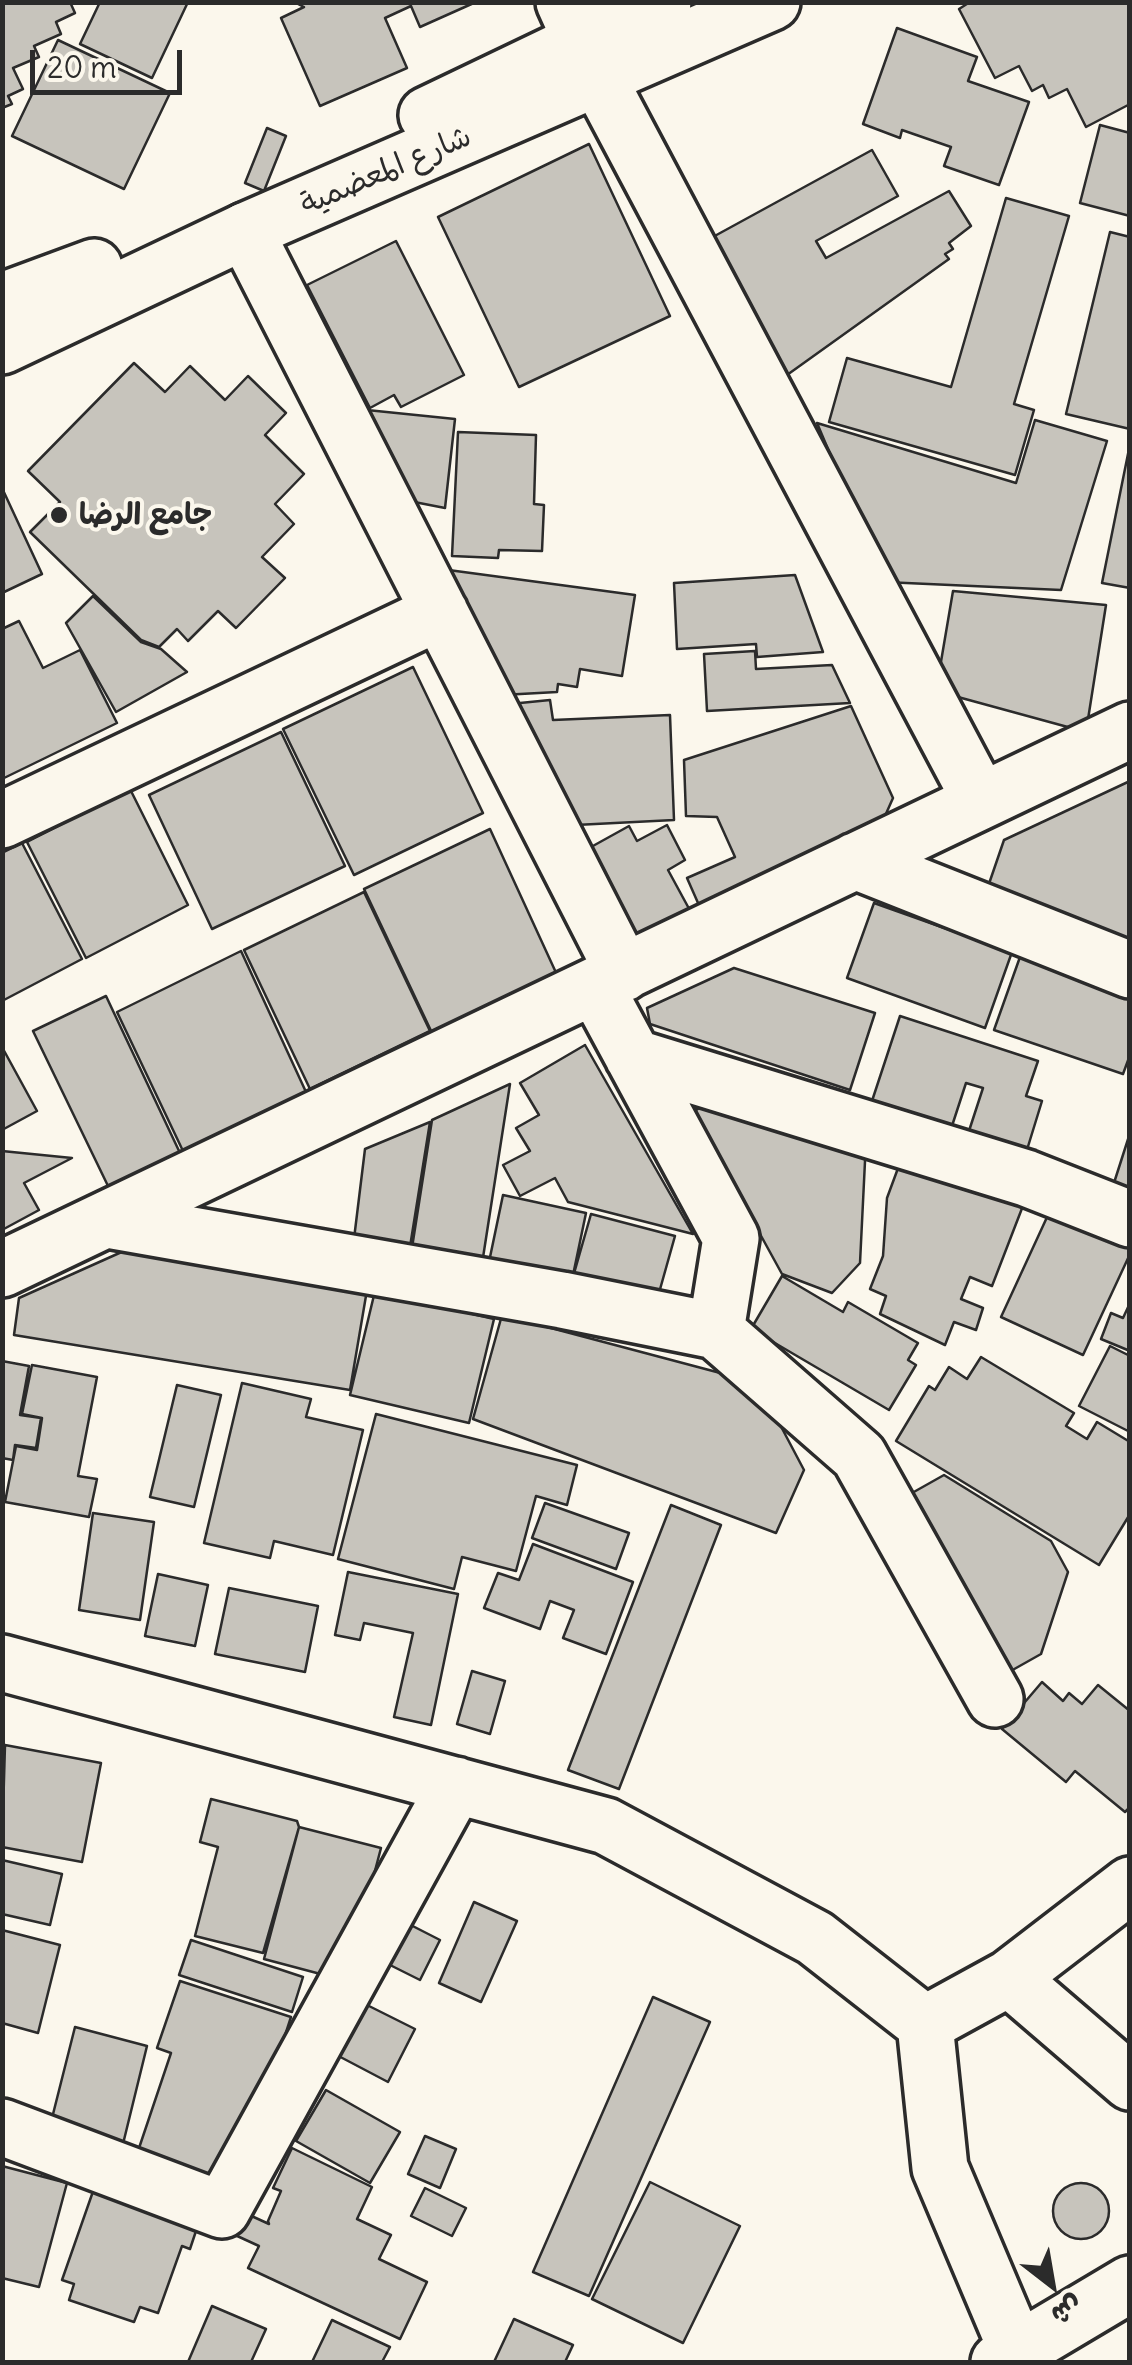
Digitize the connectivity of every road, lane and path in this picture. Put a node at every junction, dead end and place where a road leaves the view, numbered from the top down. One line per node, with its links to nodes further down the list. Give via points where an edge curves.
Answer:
1 (664, 2): 3 (street, شارع المعضمية)
2 (772, 2): 3 (street, شارع المعضمية)
3 (581, 41): 4 (street, شارع المعضمية); 5 (street, شارع المعضمية, via 194,229); 9 (street)
4 (245, 231): 6 (street, شارع المعضمية); 7 (street)
5 (2, 301)
6 (2, 346)
7 (440, 612): 10 (street); 13 (street)
8 (1130, 730): 9 (street)
9 (981, 801): 11 (street)
10 (2, 820)
11 (855, 862): 12 (street); 13 (street)
12 (1130, 970)
13 (610, 980): 14 (street); 16 (street)
14 (633, 1057): 15 (street, via 1026,1178); 18 (street, via 731,1238)
15 (1130, 1219)
16 (107, 1220): 17 (street); 18 (street)
17 (2, 1269)
18 (716, 1330): 20 (street, via 859,1456)
19 (2, 1664): 21 (street)
20 (995, 1700)
21 (456, 1785): 24 (street, via 606,1826 816,1938); 26 (street, via 222,2210)
22 (1130, 1884): 23 (street)
23 (1009, 1978): 24 (street); 25 (street)
24 (925, 2024): 28 (street, via 940,2168)
25 (1130, 2082)
26 (2, 2127)
27 (1130, 2284): 28 (street)
28 (1013, 2359)

